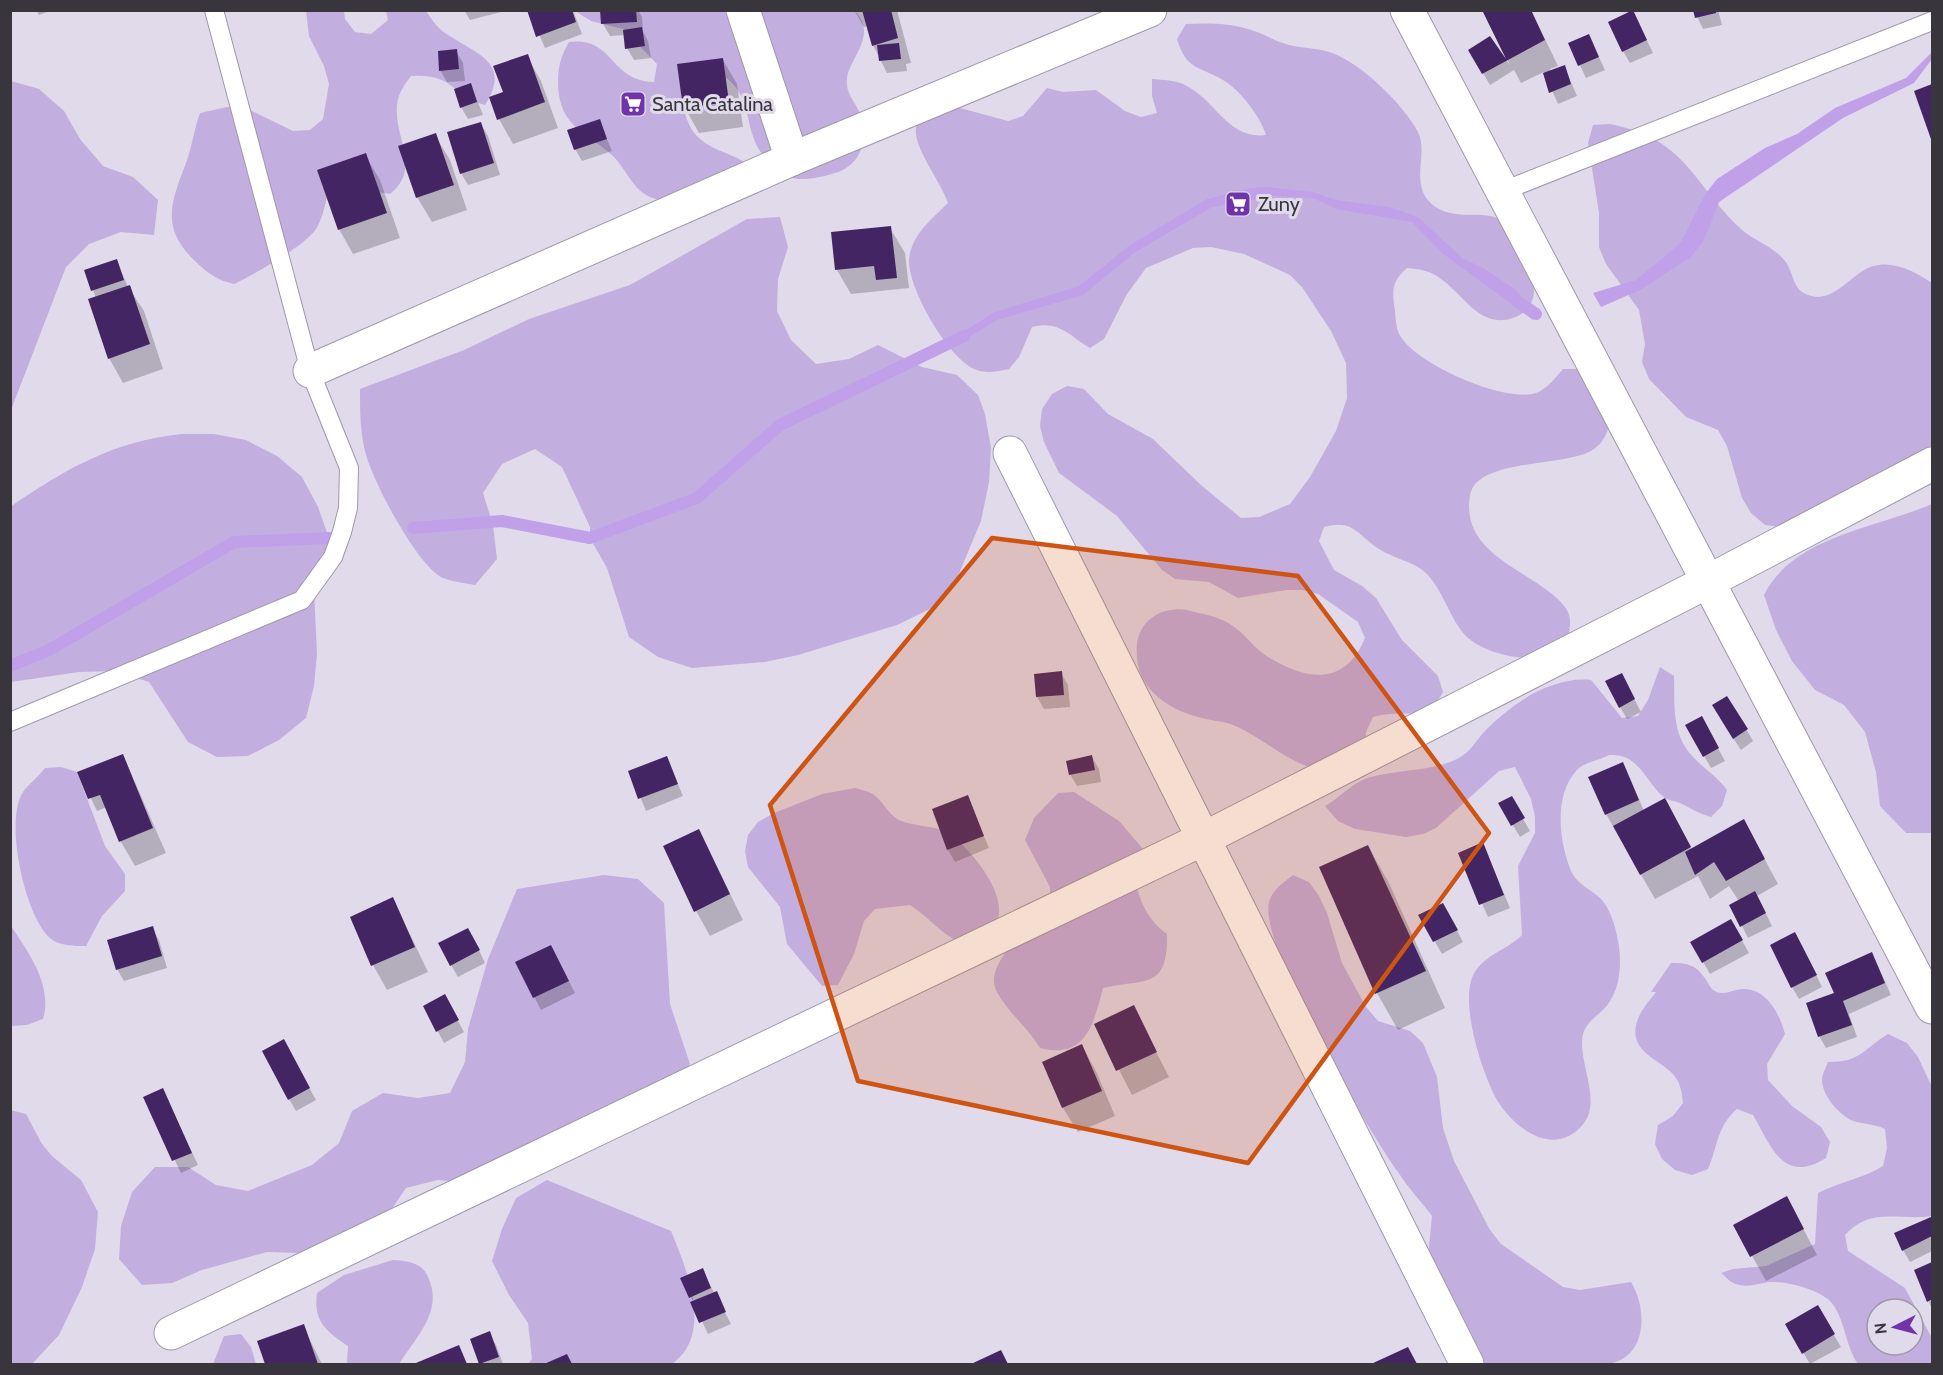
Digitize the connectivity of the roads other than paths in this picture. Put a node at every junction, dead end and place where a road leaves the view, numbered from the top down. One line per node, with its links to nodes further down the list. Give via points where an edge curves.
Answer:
1 (214, 10): 8 (lane)
2 (743, 10): 6 (street)
3 (1150, 10): 6 (street)
4 (1407, 10): 7 (street)
5 (1932, 21): 7 (lane)
6 (792, 159): 8 (street)
7 (1503, 191): 11 (street)
8 (310, 370): 12 (lane, via 349,468 348,508 333,557 302,600)
9 (1010, 453): 13 (street)
10 (1932, 464): 11 (street)
11 (1709, 581): 13 (street); 14 (street)
12 (10, 722)
13 (1203, 839): 15 (street); 16 (street)
14 (1932, 1007)
15 (171, 1333)
16 (1467, 1365)

